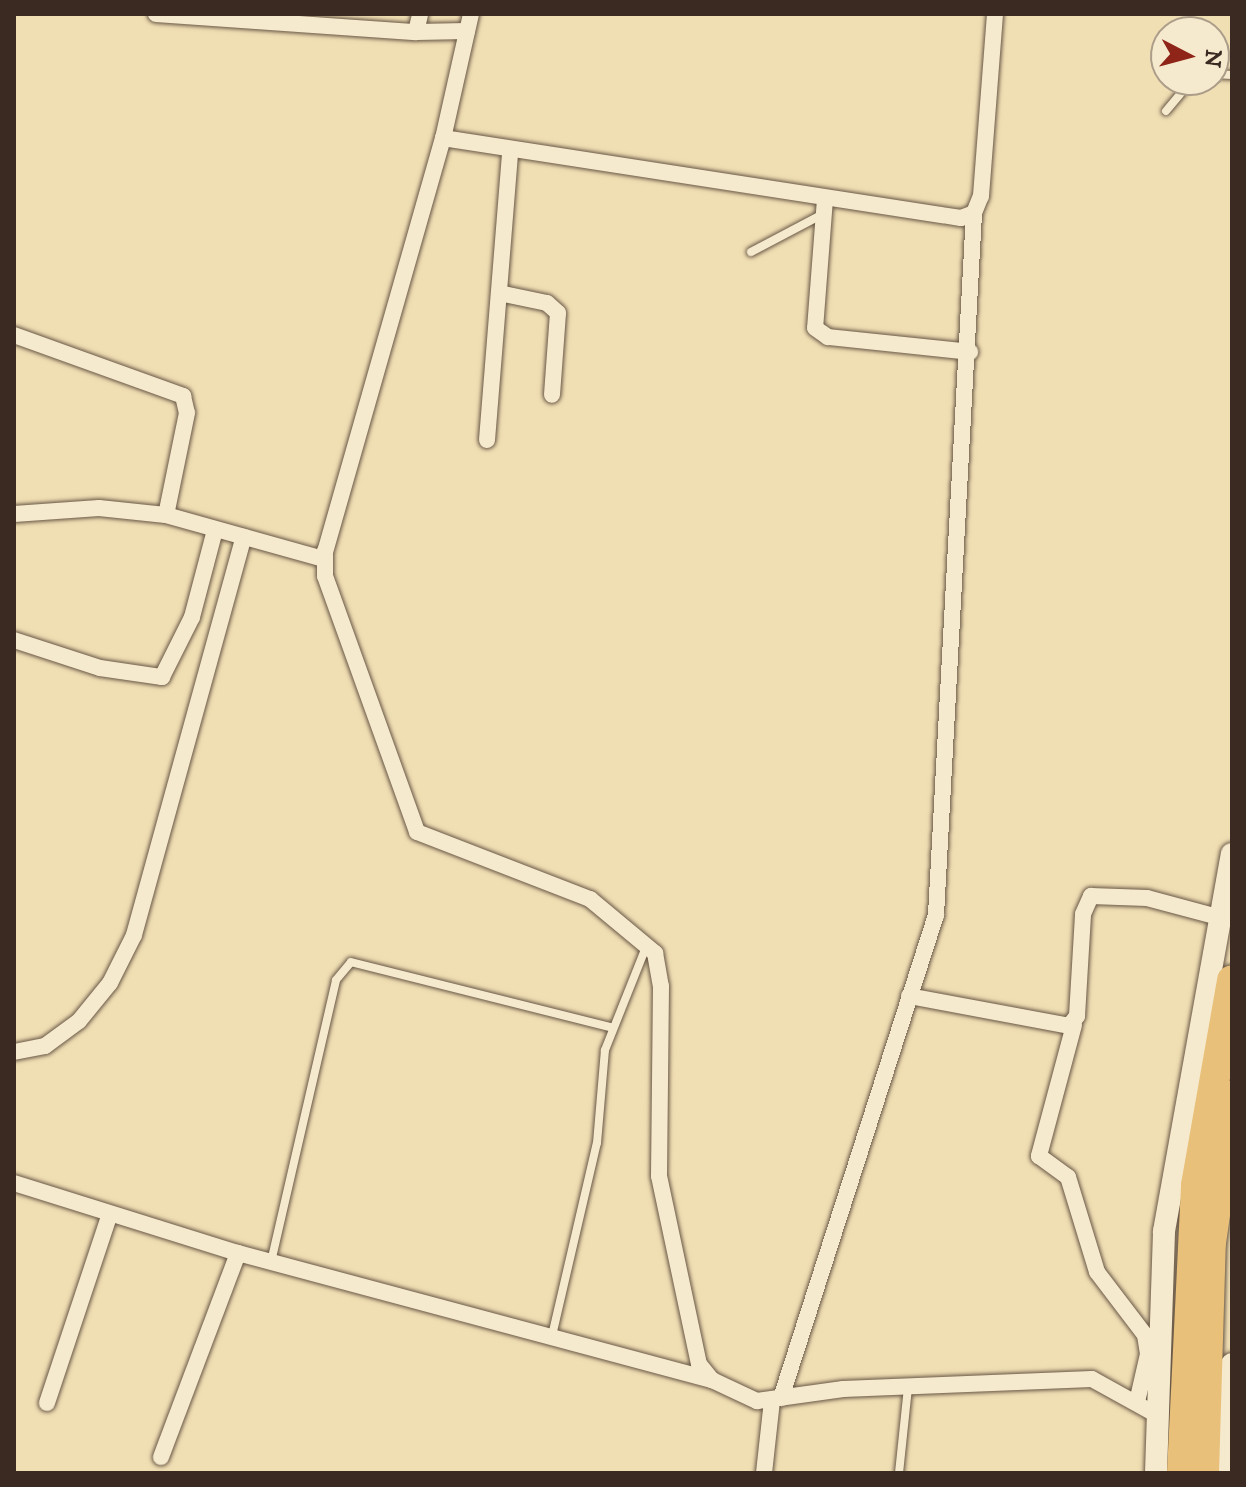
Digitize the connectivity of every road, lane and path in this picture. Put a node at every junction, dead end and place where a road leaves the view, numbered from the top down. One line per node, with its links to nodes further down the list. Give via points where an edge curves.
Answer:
1 (156, 14): 6 (street)
2 (420, 14): 6 (street)
3 (471, 14): 5 (street)
4 (995, 14): 12 (street)
5 (467, 31): 6 (street); 9 (street)
6 (416, 32)
7 (1179, 96): 8 (lane)
8 (1166, 111)
9 (443, 138): 10 (street); 23 (street)
10 (510, 152): 11 (street); 14 (street)
11 (824, 206): 12 (street, via 961,218); 13 (lane); 16 (street, via 813,320 821,334)
12 (974, 213): 16 (street)
13 (751, 252)
14 (499, 293): 17 (street, via 547,303 558,313); 18 (street)
15 (14, 335): 20 (street, via 183,396 187,413)
16 (970, 352): 29 (street, via 940,888)
17 (552, 395)
18 (487, 440)
19 (14, 514): 20 (street, via 99,508)
20 (166, 515): 21 (street)
21 (215, 530): 22 (street); 24 (street, via 192,617 162,677 100,668)
22 (244, 537): 23 (street); 32 (street, via 134,935 110,983 79,1021 45,1046)
23 (324, 559): 27 (street, via 387,764 417,832 590,899)
24 (14, 640)
25 (1232, 854): 26 (main road)
26 (1218, 917): 30 (street, via 1147,898 1091,896 1083,914); 46 (main road, via 1164,1231)
27 (648, 943): 31 (lane); 40 (street, via 661,986 655,1099 660,1186 695,1353)
28 (1232, 980): 46 (highway, via 1196,1185)
29 (909, 996): 30 (street); 42 (street)
30 (1074, 1025): 43 (street, via 1039,1156 1068,1177 1097,1272 1145,1335 1148,1354)
31 (613, 1028): 37 (lane, via 364,963 340,969); 38 (lane, via 601,1068 597,1143)
32 (14, 1052)
33 (1232, 1095): 46 (highway)
34 (14, 1183): 35 (street)
35 (110, 1214): 36 (street); 44 (street)
36 (238, 1253): 37 (street); 47 (street)
37 (271, 1262): 38 (street)
38 (551, 1340): 40 (street)
39 (1232, 1364): 45 (main road)
40 (712, 1380): 42 (street, via 748,1400)
41 (908, 1388): 42 (street); 43 (street, via 1092,1379); 49 (lane)
42 (777, 1399): 48 (street)
43 (1137, 1402): 46 (street)
44 (47, 1403)
45 (1231, 1415): 53 (main road)
46 (1181, 1424): 50 (main road); 51 (highway); 52 (highway)
47 (161, 1457)
48 (764, 1473)
49 (899, 1473)
50 (1156, 1473)
51 (1182, 1473)
52 (1204, 1473)
53 (1227, 1473)

